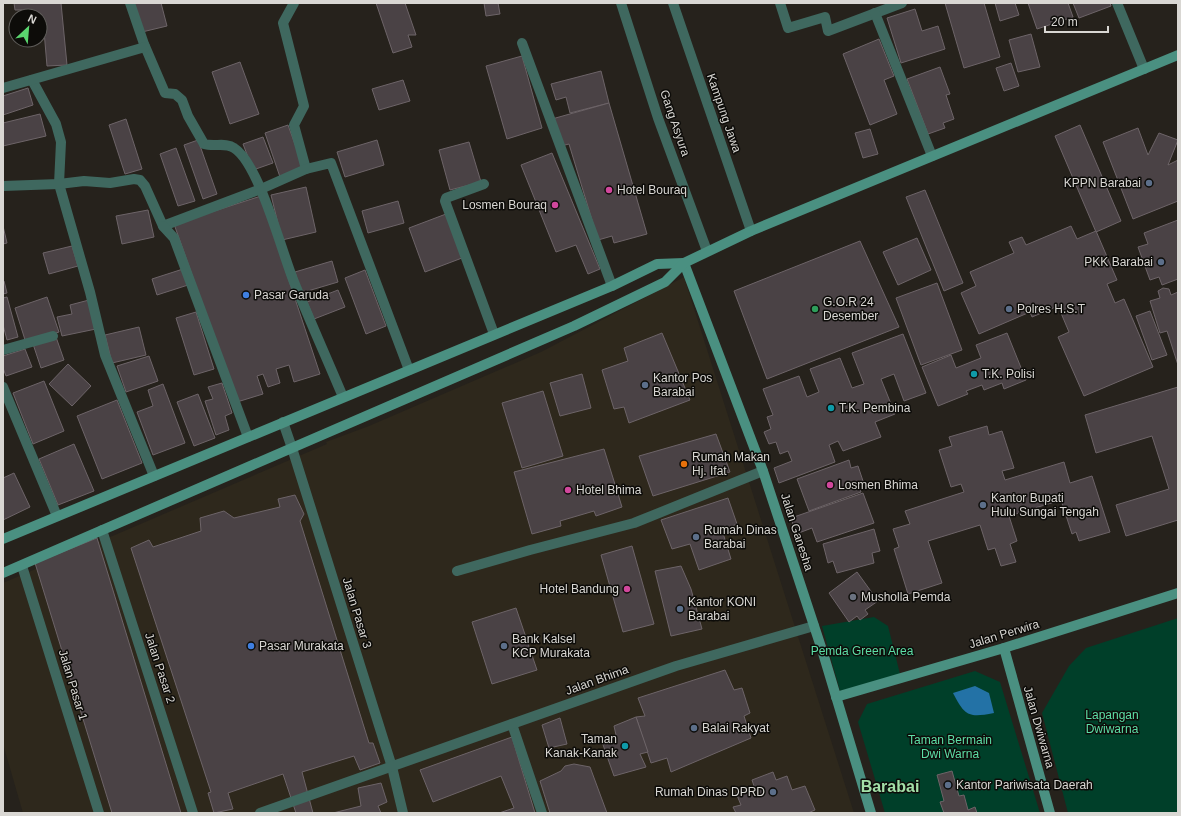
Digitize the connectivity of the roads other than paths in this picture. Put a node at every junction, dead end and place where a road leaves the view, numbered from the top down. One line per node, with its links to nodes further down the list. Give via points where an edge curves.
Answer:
1 (130, 3): 10 (street)
2 (294, 3): 16 (street, via 283,23 304,106 294,125)
3 (621, 3): 23 (street, Gang Asyura, via 658,118)
4 (673, 3): 22 (street, Kampung Jawa)
5 (780, 3): 8 (street, via 788,28 825,16 828,30)
6 (902, 3): 8 (street)
7 (1117, 3): 12 (street)
8 (875, 13): 15 (street)
9 (522, 43): 25 (street)
10 (145, 47): 13 (street); 20 (street, via 165,93 175,94 182,100 204,144 234,147 243,156)
11 (1178, 55): 12 (street)
12 (1144, 69): 15 (street)
13 (32, 80): 14 (street); 17 (street, via 56,124 61,142)
14 (3, 88)
15 (932, 156): 22 (street)
16 (306, 169): 20 (street); 29 (street, via 331,162)
17 (60, 184): 19 (street); 21 (street, via 84,181 110,183 134,178 140,180 150,194); 36 (street, via 105,355)
18 (484, 184): 26 (street, via 446,198 445,201)
19 (3, 186)
20 (261, 189): 21 (street); 31 (street, via 294,281)
21 (163, 226): 33 (street, via 174,238)
22 (751, 231): 23 (street)
23 (707, 251): 24 (street)
24 (684, 263): 25 (street, via 657,264); 34 (street, via 665,282 574,326); 35 (street, Jalan Ganesha)
25 (612, 286): 26 (street)
26 (494, 334): 29 (street)
27 (53, 336): 28 (street)
28 (3, 350)
29 (409, 370): 31 (street)
30 (3, 387): 37 (street)
31 (343, 397): 32 (street)
32 (283, 422): 33 (street); 34 (street, Jalan Pasar 3)
33 (248, 437): 36 (street)
34 (292, 448): 38 (street); 48 (street, Jalan Pasar 3)
35 (763, 471): 41 (street, via 634,522); 44 (street, Jalan Ganesha)
36 (154, 476): 37 (street)
37 (57, 516): 39 (street)
38 (102, 530): 40 (street); 50 (street, Jalan Pasar 2)
39 (3, 539)
40 (22, 566): 42 (street); 49 (street, Jalan Pasar 1)
41 (457, 571)
42 (3, 573)
43 (1178, 593): 45 (street, Jalan Perwira)
44 (814, 626): 46 (street, Jalan Ganesha); 47 (street, Jalan Bhima, via 676,666)
45 (1004, 648): 46 (street, Jalan Perwira); 55 (street, Jalan Dwiwarna)
46 (836, 697): 54 (street, Jalan Ganesha)
47 (512, 724): 48 (street, Jalan Bhima); 53 (street)
48 (392, 767): 51 (street, Jalan Bhima); 52 (street, Jalan Pasar 3)
49 (99, 813)
50 (192, 813)
51 (260, 813)
52 (403, 813)
53 (542, 813)
54 (871, 813)
55 (1050, 813)

